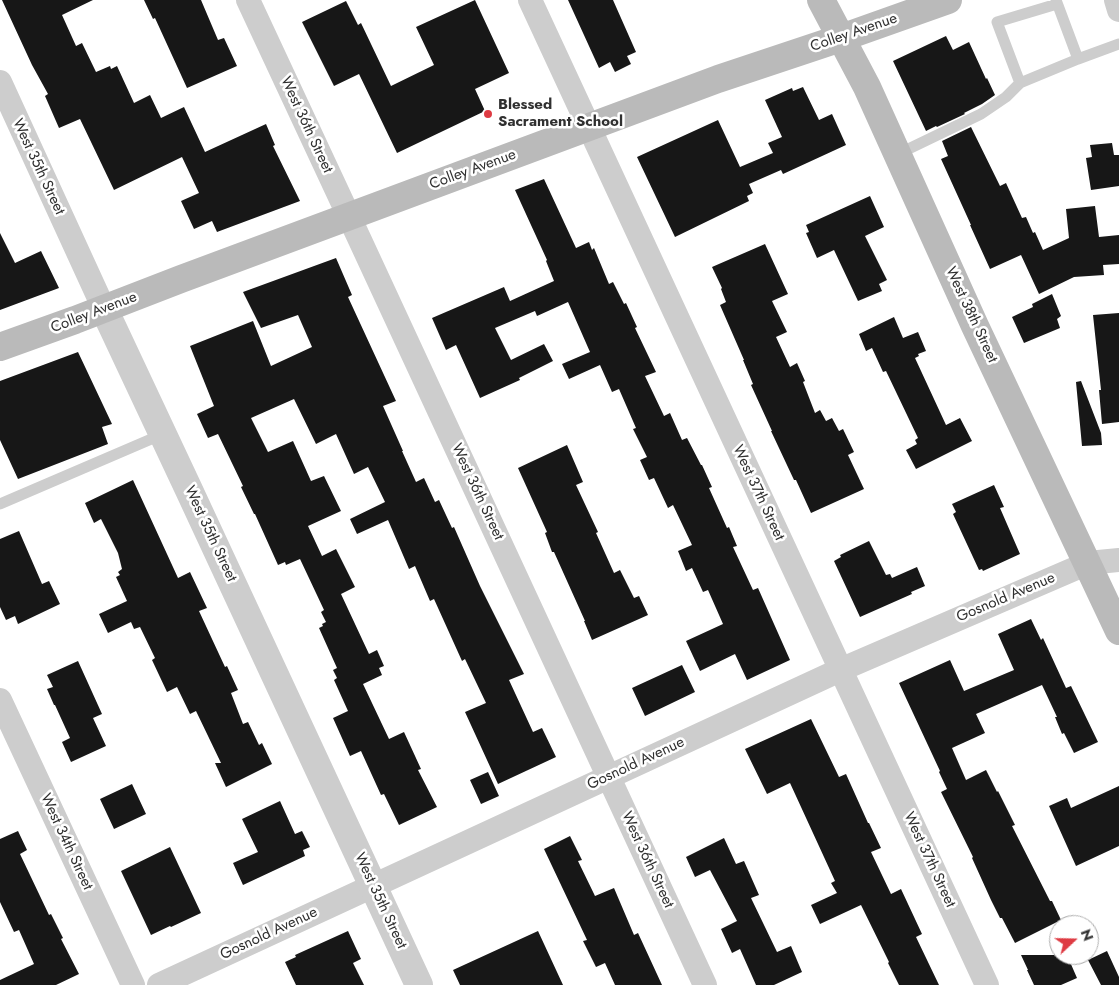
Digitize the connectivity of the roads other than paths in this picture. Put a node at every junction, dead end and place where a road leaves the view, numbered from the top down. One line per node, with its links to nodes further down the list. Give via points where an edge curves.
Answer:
1 (248, 0): 16 (street, West 36th Street)
2 (530, 0): 14 (street, West 37th Street)
3 (821, 0): 9 (main road, West 38th Street)
4 (948, 0): 7 (main road, Colley Avenue)
5 (1116, 0): 8 (street)
6 (1056, 2): 11 (lane); 13 (lane, via 997,22)
7 (913, 6): 9 (main road, Colley Avenue)
8 (1119, 10)
9 (841, 38): 14 (main road, Colley Avenue); 15 (main road, West 38th Street)
10 (1119, 44): 11 (lane)
11 (1078, 59): 13 (lane)
12 (0, 82): 17 (street, West 35th Street)
13 (1020, 83): 15 (lane, via 981,114)
14 (588, 127): 16 (main road, Colley Avenue); 24 (street, West 37th Street)
15 (897, 155): 22 (main road, West 38th Street)
16 (349, 217): 17 (main road, Colley Avenue); 26 (street, West 36th Street)
17 (104, 309): 18 (main road, Colley Avenue); 19 (street, West 35th Street)
18 (0, 348)
19 (163, 434): 20 (lane); 27 (street, West 35th Street)
20 (0, 504)
21 (1119, 560): 22 (street, Gosnold Avenue)
22 (1088, 563): 23 (main road, West 38th Street); 24 (street, Gosnold Avenue)
23 (1119, 631)
24 (840, 670): 26 (street, Gosnold Avenue); 32 (street, West 37th Street)
25 (0, 700): 28 (street, West 34th Street)
26 (608, 777): 27 (street, Gosnold Avenue); 31 (street, West 36th Street)
27 (373, 886): 29 (street, Gosnold Avenue); 30 (street, West 35th Street)
28 (133, 985)
29 (160, 985)
30 (419, 985)
31 (705, 985)
32 (987, 985)

